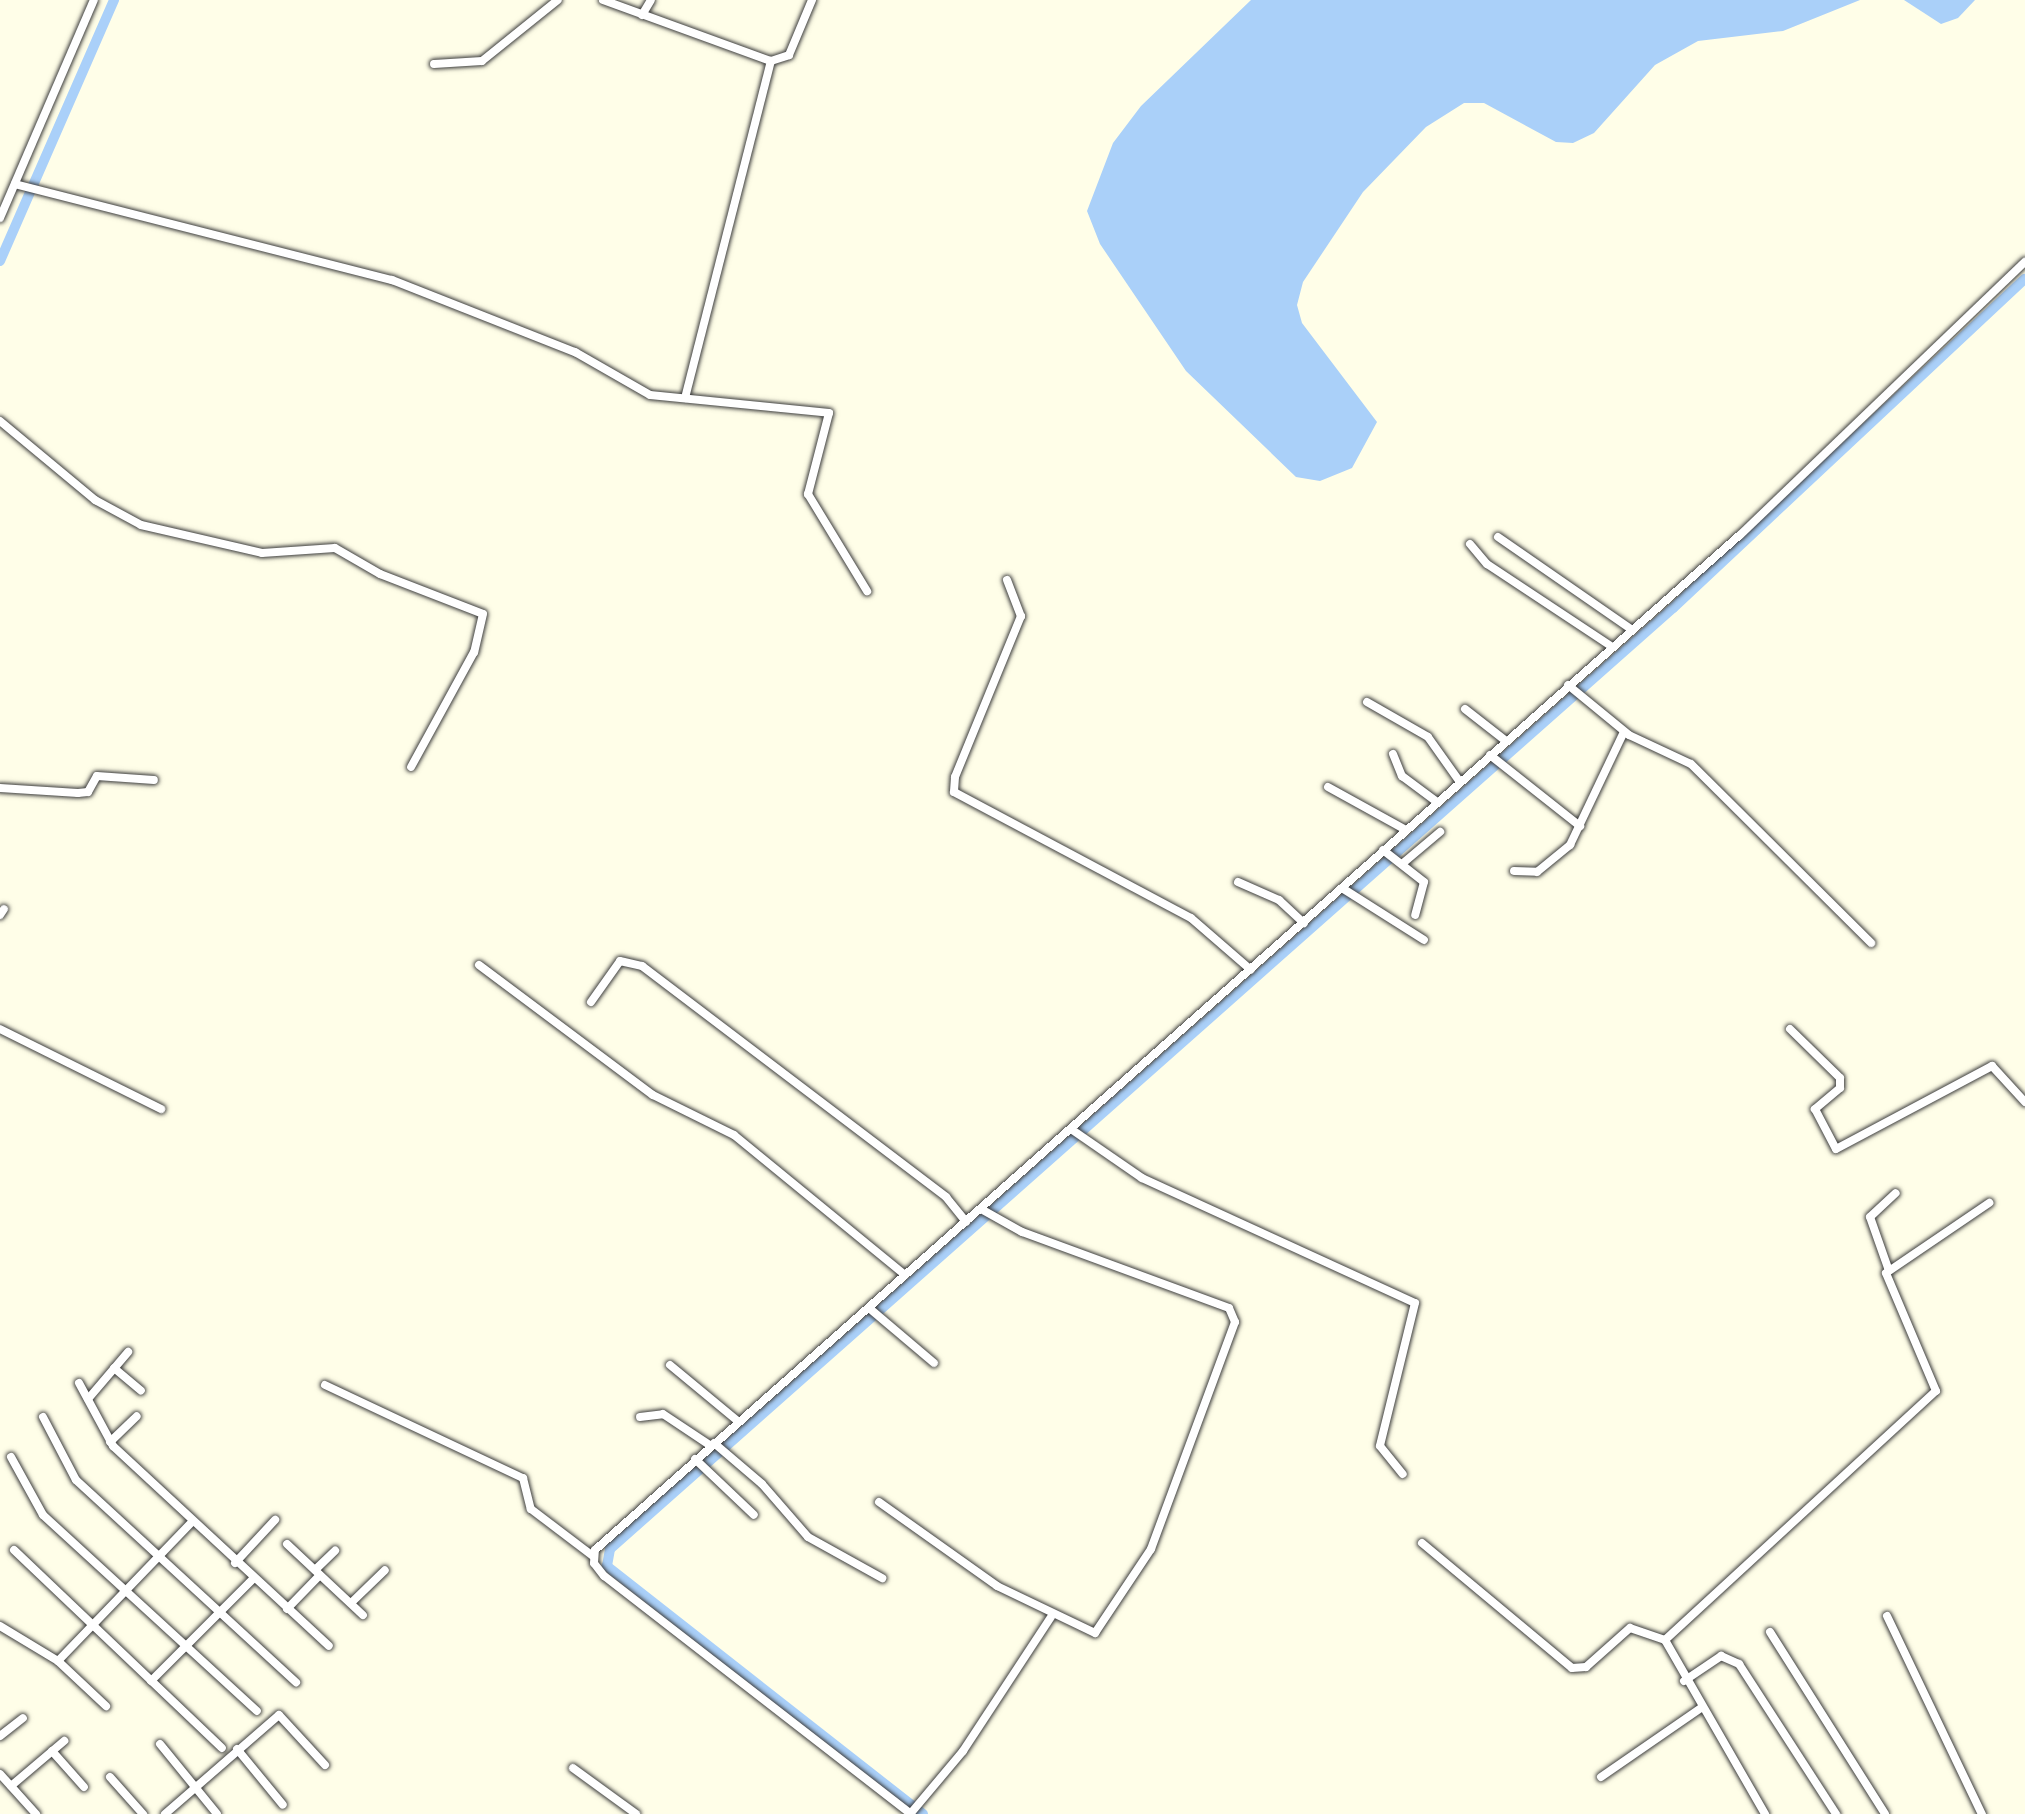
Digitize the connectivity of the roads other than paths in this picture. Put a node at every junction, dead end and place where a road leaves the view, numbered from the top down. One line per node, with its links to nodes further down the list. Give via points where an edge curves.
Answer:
1 (94, 0): 9 (street)
2 (558, 0): 8 (street, via 482,60)
3 (603, 0): 6 (street)
4 (650, 0): 6 (street)
5 (812, 0): 7 (street, via 789,55)
6 (642, 15): 7 (street)
7 (771, 60): 12 (street)
8 (434, 64)
9 (18, 185): 10 (street); 12 (street, via 367,271 575,352 639,390)
10 (0, 218)
11 (2025, 262): 18 (street, via 1740,535)
12 (685, 398): 17 (street, via 830,413 808,494)
13 (0, 422): 27 (street, via 95,500 141,524 262,552 335,548 380,574 483,614 474,652)
14 (1498, 537): 18 (street)
15 (1470, 544): 19 (street, via 1487,564)
16 (1007, 580): 46 (street, via 1021,616 954,792 1196,921)
17 (867, 591)
18 (1631, 628): 19 (street)
19 (1612, 646): 20 (street)
20 (1574, 691): 23 (street); 24 (street)
21 (1368, 702): 29 (street, via 1428,737)
22 (1465, 709): 24 (street)
23 (1624, 732): 33 (street); 44 (street, via 1692,764)
24 (1506, 741): 26 (street)
25 (1393, 754): 32 (street, via 1402,776)
26 (1496, 761): 29 (street); 33 (street)
27 (411, 767)
28 (154, 780): 31 (street, via 97,776 88,792 78,793)
29 (1460, 782): 32 (street)
30 (1328, 787): 34 (street)
31 (0, 788)
32 (1438, 802): 34 (street)
33 (1580, 826): 38 (street, via 1549,866)
34 (1406, 830): 36 (street)
35 (1440, 832): 37 (street)
36 (1383, 850): 37 (street); 40 (street)
37 (1402, 864): 41 (street, via 1426,888)
38 (1514, 871)
39 (1238, 882): 42 (street, via 1279,900)
40 (1342, 888): 42 (street); 43 (street)
41 (1415, 915)
42 (1304, 923): 46 (street)
43 (1424, 940)
44 (1871, 943)
45 (479, 965): 58 (street, via 653,1095 734,1136)
46 (1250, 970): 52 (street)
47 (591, 1002): 56 (street, via 620,961 642,966 957,1206)
48 (0, 1029): 51 (street)
49 (1790, 1029): 50 (street, via 1840,1078 1840,1088 1815,1110 1836,1148 1992,1066)
50 (2025, 1102)
51 (161, 1110)
52 (1076, 1133): 55 (street); 76 (street, via 1142,1178 1416,1303 1380,1446)
53 (1896, 1192): 57 (street, via 1870,1217)
54 (1989, 1203): 57 (street)
55 (983, 1211): 56 (street); 98 (street, via 1236,1316 1144,1561 1096,1633)
56 (966, 1222): 58 (street)
57 (1888, 1268): 102 (street, via 1890,1287 1936,1390)
58 (905, 1275): 59 (street)
59 (871, 1310): 61 (street); 71 (street)
60 (128, 1352): 63 (street)
61 (934, 1363)
62 (670, 1364): 71 (street)
63 (114, 1368): 66 (street); 67 (street)
64 (79, 1383): 67 (street)
65 (325, 1385): 85 (street, via 523,1478 531,1509)
66 (141, 1392)
67 (88, 1399): 72 (street)
68 (138, 1416): 72 (street)
69 (43, 1417): 86 (street, via 76,1480)
70 (640, 1417): 73 (street, via 663,1414)
71 (739, 1422): 73 (street)
72 (110, 1442): 80 (street)
73 (718, 1447): 75 (street); 90 (street, via 808,1538)
74 (11, 1457): 92 (street, via 43,1515)
75 (695, 1459): 78 (street); 85 (street)
76 (1403, 1474)
77 (879, 1502): 98 (street)
78 (754, 1515)
79 (274, 1520): 87 (street)
80 (192, 1523): 86 (street); 87 (street)
81 (1422, 1543): 102 (street, via 1572,1668 1586,1667 1630,1628)
82 (287, 1544): 89 (street)
83 (14, 1550): 100 (street)
84 (335, 1551): 89 (street)
85 (593, 1556): 128 (street, via 604,1576)
86 (158, 1557): 92 (street); 95 (street)
87 (235, 1563): 91 (street)
88 (385, 1570): 93 (street)
89 (318, 1573): 93 (street); 94 (street)
90 (882, 1578)
91 (253, 1579): 94 (street); 95 (street)
92 (126, 1591): 100 (street); 103 (street)
93 (351, 1603): 96 (street)
94 (287, 1609): 104 (street)
95 (220, 1612): 103 (street); 108 (street)
96 (363, 1615)
97 (1887, 1616): 137 (street)
98 (1051, 1618): 128 (street, via 963,1751)
99 (0, 1626): 105 (street)
100 (93, 1626): 105 (street); 106 (street)
101 (1770, 1632): 136 (street)
102 (1665, 1640): 107 (street)
103 (186, 1646): 106 (street); 111 (street)
104 (329, 1646)
105 (58, 1661): 109 (street)
106 (151, 1681): 116 (street)
107 (1684, 1681): 110 (street); 135 (street, via 1721,1656 1739,1664)
108 (296, 1682)
109 (106, 1706)
110 (1701, 1708): 123 (street); 134 (street)
111 (257, 1711)
112 (23, 1718): 113 (street)
113 (0, 1736)
114 (64, 1742): 118 (street)
115 (160, 1744): 125 (street)
116 (222, 1748)
117 (237, 1749): 119 (street, via 279,1715); 125 (street); 127 (street)
118 (52, 1751): 124 (street); 126 (street)
119 (325, 1765)
120 (573, 1768): 133 (street)
121 (0, 1774): 124 (street)
122 (110, 1777): 130 (street)
123 (1601, 1777)
124 (11, 1786): 129 (street)
125 (195, 1787): 131 (street); 132 (street)
126 (84, 1788)
127 (283, 1805)
128 (915, 1808)
129 (36, 1814)
130 (142, 1814)
131 (165, 1814)
132 (217, 1814)
133 (636, 1814)
134 (1764, 1814)
135 (1836, 1814)
136 (1885, 1814)
137 (1982, 1814)

